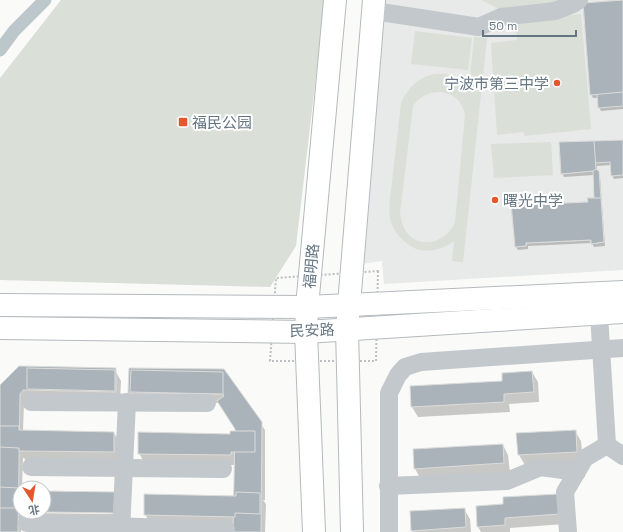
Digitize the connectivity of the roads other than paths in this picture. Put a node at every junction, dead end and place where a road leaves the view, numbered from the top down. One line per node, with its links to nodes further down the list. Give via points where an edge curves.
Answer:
1 (335, 0): 6 (main road, 福明路)
2 (579, 0): 3 (lane, via 555,11 501,17 479,27)
3 (374, 5): 7 (main road)
4 (623, 292): 7 (main road, 民安路)
5 (0, 305): 6 (main road, 民安路)
6 (307, 306): 7 (main road, 民安路); 12 (main road, 福明路)
7 (349, 306): 11 (main road)
8 (623, 312): 9 (main road, 民安路)
9 (598, 314): 11 (main road, 民安路); 14 (lane)
10 (0, 328): 12 (main road, 民安路)
11 (347, 329): 12 (main road, 民安路); 30 (main road)
12 (306, 332): 29 (main road, 福明路)
13 (623, 348): 14 (lane)
14 (601, 349): 18 (lane); 24 (lane, via 421,362 405,367 389,393)
15 (31, 402): 16 (lane)
16 (127, 402): 17 (lane); 21 (lane)
17 (207, 403)
18 (607, 445): 19 (lane); 23 (lane, via 585,458)
19 (623, 456)
20 (31, 467): 21 (lane)
21 (124, 468): 22 (lane); 26 (lane)
22 (223, 469)
23 (577, 472): 24 (lane, via 541,468 507,481); 28 (lane, via 565,492)
24 (388, 486): 31 (lane)
25 (27, 523): 26 (lane)
26 (121, 529): 27 (lane)
27 (226, 530)
28 (564, 531)
29 (314, 532)
30 (352, 532)
31 (390, 532)

